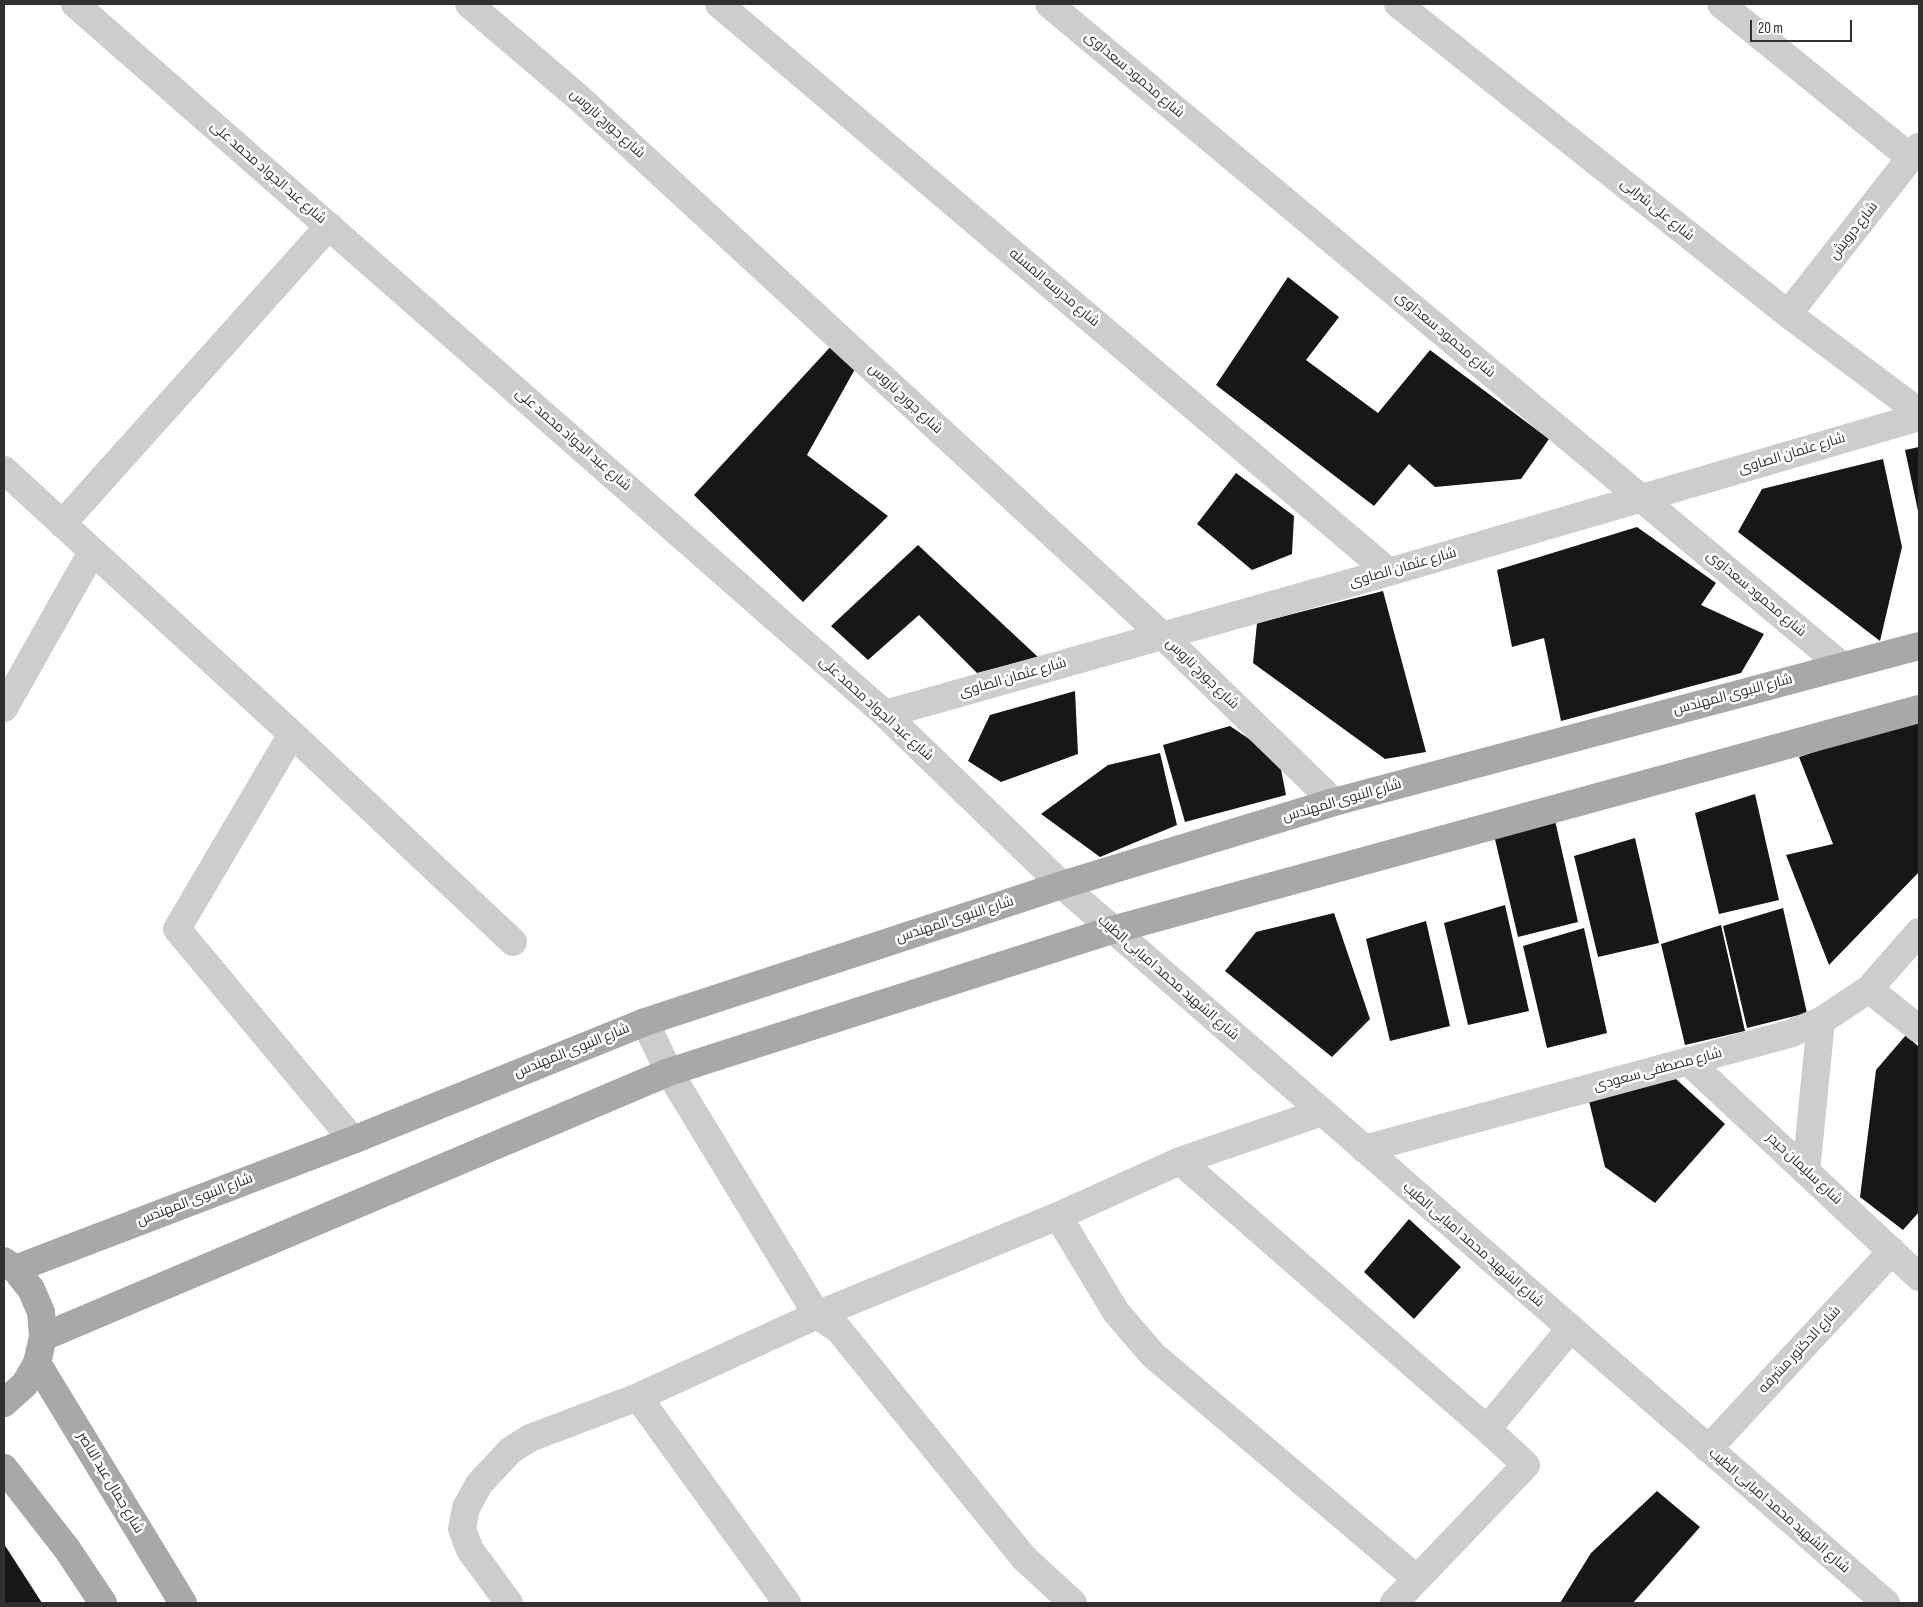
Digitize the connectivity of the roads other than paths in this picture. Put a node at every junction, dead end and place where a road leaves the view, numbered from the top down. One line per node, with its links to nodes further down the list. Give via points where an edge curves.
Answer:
1 (76, 4): 8 (street, شارع عبد الجواد محمد على)
2 (469, 4): 17 (street, شارع جورج ناروس, via 579,98)
3 (719, 4): 16 (street, شارع مدرسه المسله)
4 (1049, 4): 13 (street, شارع محمود سعداوى)
5 (1398, 4): 9 (street, شارع على شرابى)
6 (1720, 4): 7 (street)
7 (1915, 153): 9 (street, شارع درويش)
8 (329, 226): 14 (street); 22 (street, شارع عبد الجواد محمد على)
9 (1788, 314): 10 (street, شارع على شرابى)
10 (1919, 412)
11 (1919, 416): 13 (street, شارع عثمان الصاوى)
12 (4, 470): 14 (street)
13 (1641, 499): 16 (street, شارع عثمان الصاوى); 19 (street, شارع محمود سعداوى)
14 (62, 524): 15 (street)
15 (92, 552): 20 (street); 23 (street)
16 (1389, 572): 17 (street, شارع عثمان الصاوى)
17 (1163, 636): 22 (street, شارع عثمان الصاوى); 24 (street, شارع جورج ناروس)
18 (1919, 646): 19 (main road, شارع النبوى المهندس)
19 (1841, 665): 24 (main road, شارع النبوى المهندس)
20 (4, 708)
21 (1916, 712): 26 (main road)
22 (885, 714): 25 (street, شارع عبد الجواد محمد على)
23 (292, 734): 28 (street); 36 (street, via 178,929)
24 (1334, 802): 25 (main road, شارع النبوى المهندس)
25 (1062, 886): 26 (street, شارع الشهيد محمد امبابى الطيب); 31 (main road, شارع النبوى المهندس)
26 (1112, 930): 34 (main road); 35 (street, شارع الشهيد محمد امبابى الطيب)
27 (1919, 932): 29 (street, شارع مصطفى سعودى)
28 (513, 942)
29 (1869, 989): 30 (street, شارع مصطفى سعودى); 32 (street)
30 (1821, 1021): 33 (street, شارع مصطفى سعودى, via 1757,1044); 39 (street)
31 (645, 1022): 34 (street); 36 (main road, شارع النبوى المهندس)
32 (1919, 1029)
33 (1688, 1061): 37 (street, شارع مصطفى سعودى); 39 (street, شارع سليمان حيدر)
34 (669, 1072): 44 (street); 46 (main road)
35 (1322, 1112): 37 (street, شارع الشهيد محمد امبابى الطيب); 38 (street)
36 (353, 1140): 42 (main road, شارع النبوى المهندس)
37 (1364, 1149): 45 (street, شارع الشهيد محمد امبابى الطيب)
38 (1180, 1161): 40 (street); 50 (street)
39 (1806, 1172): 41 (street, شارع سليمان حيدر)
40 (1058, 1216): 44 (street); 53 (street, via 1116,1312 1153,1356)
41 (1892, 1252): 43 (street, شارع سليمان حيدر); 51 (street, شارع الدكتور مشرفه)
42 (9, 1265): 46 (main road, via 31,1289 41,1312)
43 (1919, 1277)
44 (817, 1315): 48 (street); 58 (street, via 839,1330 1024,1558)
45 (1570, 1329): 50 (street); 51 (street, شارع الشهيد محمد امبابى الطيب)
46 (43, 1337): 47 (main road)
47 (37, 1364): 49 (main road, via 25,1384); 55 (main road, شارع جمال عبد الناصر)
48 (638, 1397): 56 (street, via 530,1438 511,1450 479,1484 466,1508 462,1529 470,1550); 57 (street)
49 (4, 1403)
50 (1487, 1429): 53 (street, via 1526,1465)
51 (1708, 1448): 60 (street, شارع الشهيد محمد امبابى الطيب)
52 (4, 1468): 54 (main road, via 67,1549)
53 (1417, 1579): 59 (street)
54 (103, 1603)
55 (183, 1603)
56 (509, 1603)
57 (787, 1603)
58 (1073, 1603)
59 (1394, 1603)
60 (1886, 1603)

